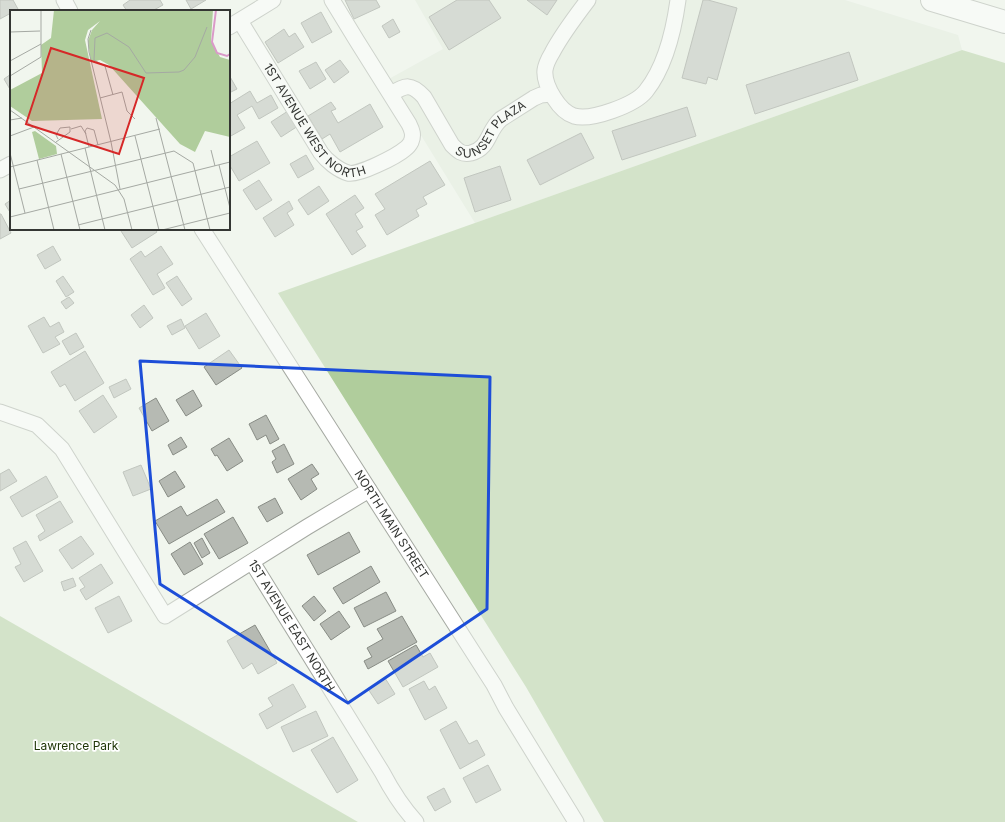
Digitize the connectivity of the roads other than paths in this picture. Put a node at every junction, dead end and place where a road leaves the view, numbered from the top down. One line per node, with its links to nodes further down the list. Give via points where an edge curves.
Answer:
1 (64, 0): 7 (street)
2 (273, 0): 9 (street)
3 (332, 0): 10 (street, 1ST AVENUE WEST NORTH)
4 (588, 0): 11 (street, via 557,43 547,62 545,78)
5 (678, 0): 11 (street, via 671,38 658,71 646,92 615,110 587,117 576,116 564,110)
6 (932, 0): 8 (main road)
7 (69, 10)
8 (1005, 22)
9 (234, 24): 10 (street, 1ST AVENUE WEST NORTH, via 320,154 343,171 350,174 359,173 376,166 398,154 410,143 413,132)
10 (391, 94): 11 (street, SUNSET PLAZA, via 407,86 418,91 452,145 465,154 483,147 501,119 534,98)
11 (551, 94)
12 (10, 165): 13 (street)
13 (0, 170)
14 (203, 230): 16 (street, NORTH MAIN STREET)
15 (0, 412): 17 (street, 1ST AVENUE EAST NORTH, via 37,425 62,449 165,616)
16 (369, 490): 17 (street); 18 (street, NORTH MAIN STREET, via 494,686)
17 (252, 562): 19 (street, 1ST AVENUE EAST NORTH, via 404,810)
18 (572, 820)
19 (416, 822)

